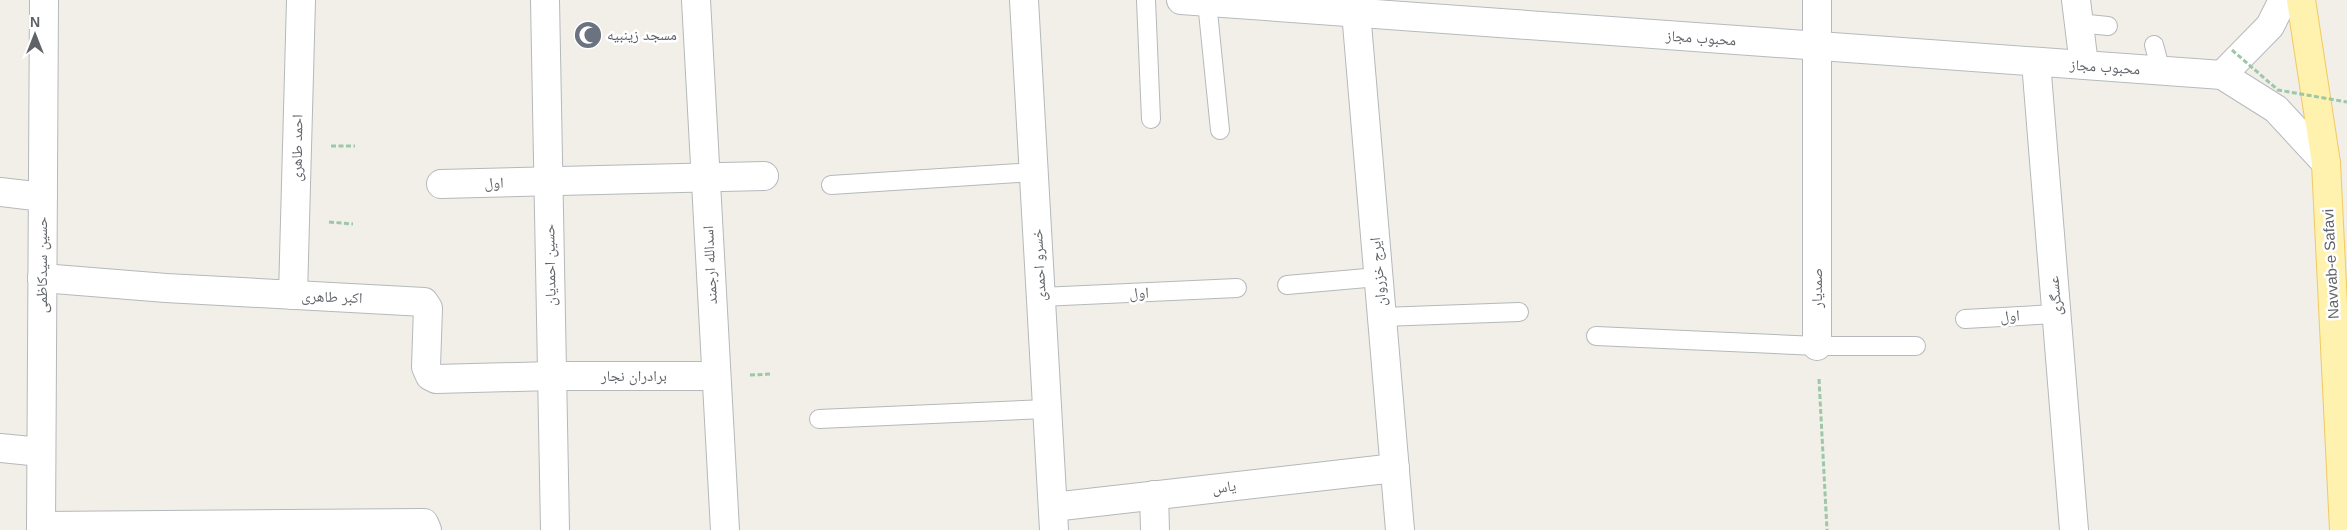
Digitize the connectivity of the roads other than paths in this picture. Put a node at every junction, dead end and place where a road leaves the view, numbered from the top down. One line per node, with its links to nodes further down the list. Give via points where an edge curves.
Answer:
1 (44, 0): 30 (street, حسین سیدکاظمی)
2 (301, 0): 35 (street, احمد طاهری)
3 (545, 0): 26 (street, حسین احمدیان)
4 (696, 0): 25 (street, اسدالله ارجمند)
5 (1024, 0): 23 (street, خسرو احمدی)
6 (1146, 0): 20 (lane)
7 (1817, 0): 15 (street, صمدیار)
8 (2283, 0): 19 (street, via 2270,26)
9 (2301, 0): 22 (main road, Navvab-e Safavi)
10 (1194, 1): 11 (street, محبوب مجاز); 21 (lane)
11 (1355, 7): 15 (street, محبوب مجاز); 31 (street, ایرج خزروان)
12 (2077, 12): 13 (lane); 17 (street)
13 (2108, 26)
14 (2154, 45): 18 (lane)
15 (1817, 46): 16 (street, محبوب مجاز); 42 (street, صمدیار)
16 (2036, 62): 17 (street, محبوب مجاز); 38 (street, عسگری)
17 (2084, 65): 18 (street, محبوب مجاز)
18 (2162, 71): 19 (street, محبوب مجاز)
19 (2222, 75): 22 (street, via 2276,109)
20 (1151, 119)
21 (1220, 130)
22 (2326, 163): 60 (main road, Navvab-e Safavi)
23 (1034, 172): 28 (lane); 36 (street, خسرو احمدی)
24 (764, 176): 25 (street, اول)
25 (706, 177): 26 (street, اول); 45 (street, اسدالله ارجمند)
26 (548, 181): 27 (street, اول); 44 (street, حسین احمدیان)
27 (441, 184)
28 (831, 185)
29 (0, 192): 30 (street)
30 (43, 197): 32 (street, حسین سیدکاظمی)
31 (1378, 276): 33 (lane); 39 (street, ایرج خزروان)
32 (42, 278): 35 (street, اکبر طاهری); 49 (street, حسین سیدکاظمی)
33 (1287, 285)
34 (1237, 288): 36 (lane, اول)
35 (293, 295): 44 (street, اکبر طاهری, via 424,302 428,308 426,367 430,376 436,379)
36 (1040, 297): 46 (street, خسرو احمدی)
37 (1519, 312): 39 (lane)
38 (2056, 314): 40 (lane, اول); 59 (street, عسگری)
39 (1382, 317): 50 (street, ایرج خزروان)
40 (1964, 319)
41 (1596, 336): 42 (lane)
42 (1817, 346): 43 (lane)
43 (1916, 346)
44 (552, 376): 45 (street, برادران نجار); 55 (street, حسین احمدیان)
45 (716, 376): 56 (street, اسدالله ارجمند)
46 (1047, 409): 47 (lane); 52 (street, خسرو احمدی)
47 (819, 418)
48 (0, 448): 49 (street)
49 (41, 452): 54 (street, حسین سیدکاظمی)
50 (1395, 468): 51 (street, یاس); 58 (street, ایرج خزروان)
51 (1154, 495): 52 (street, یاس); 57 (street)
52 (1054, 518)
53 (425, 527): 54 (street)
54 (41, 528)
55 (555, 530)
56 (725, 530)
57 (1155, 530)
58 (1400, 530)
59 (2074, 530)
60 (2344, 530)

